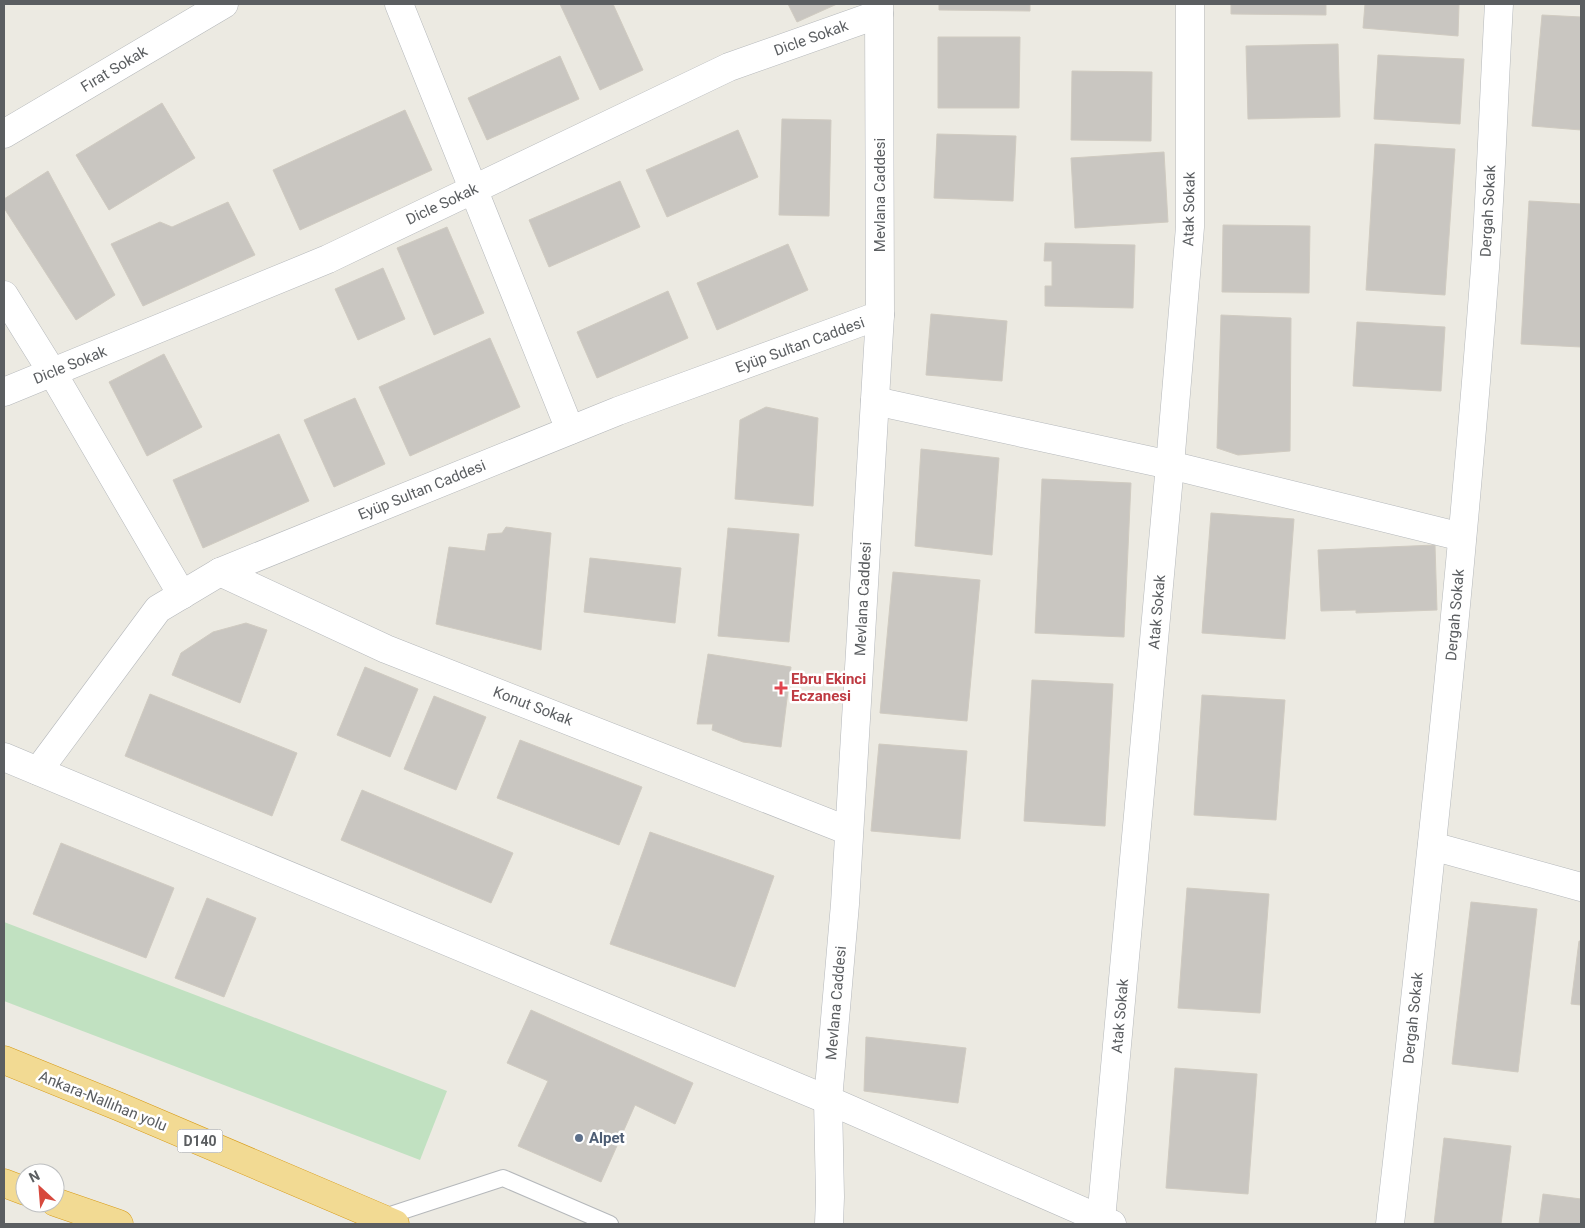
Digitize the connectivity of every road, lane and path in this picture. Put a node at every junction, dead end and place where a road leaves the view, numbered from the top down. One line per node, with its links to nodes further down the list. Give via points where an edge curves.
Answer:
1 (224, 4): 6 (street, Fırat Sokak)
2 (399, 4): 7 (street)
3 (1190, 4): 14 (street, Atak Sokak, via 1190,227)
4 (1498, 4): 15 (street, Dergah Sokak, via 1485,267)
5 (879, 9): 7 (street, Dicle Sokak, via 729,67); 9 (street, Mevlana Caddesi)
6 (4, 134)
7 (473, 190): 10 (street, Dicle Sokak, via 328,259); 13 (street)
8 (4, 295): 10 (street)
9 (880, 316): 12 (street, Mevlana Caddesi); 13 (street, Eyüp Sultan Caddesi)
10 (52, 372): 11 (street, Dicle Sokak); 17 (street)
11 (4, 392)
12 (875, 400): 14 (street); 20 (street, Mevlana Caddesi)
13 (570, 430): 16 (street, Eyüp Sultan Caddesi)
14 (1170, 466): 15 (street); 27 (street, Atak Sokak)
15 (1462, 537): 21 (street, Dergah Sokak)
16 (220, 572): 17 (street, Eyüp Sultan Caddesi); 20 (street, Konut Sokak, via 386,649)
17 (182, 595): 19 (street, Eyüp Sultan Caddesi, via 158,609)
18 (4, 756): 19 (street)
19 (38, 771): 24 (street)
20 (849, 831): 24 (street, Mevlana Caddesi)
21 (1432, 846): 22 (street); 31 (street, Dergah Sokak)
22 (1581, 886)
23 (4, 1060): 26 (highway, Ankara-Nallıhan yolu / D140)
24 (828, 1100): 27 (street); 30 (street, Mevlana Caddesi)
25 (65, 1205): 28 (highway)
26 (387, 1221): 29 (lane, via 502,1178)
27 (1107, 1222)
28 (118, 1224)
29 (610, 1224)
30 (829, 1224)
31 (1390, 1224)

